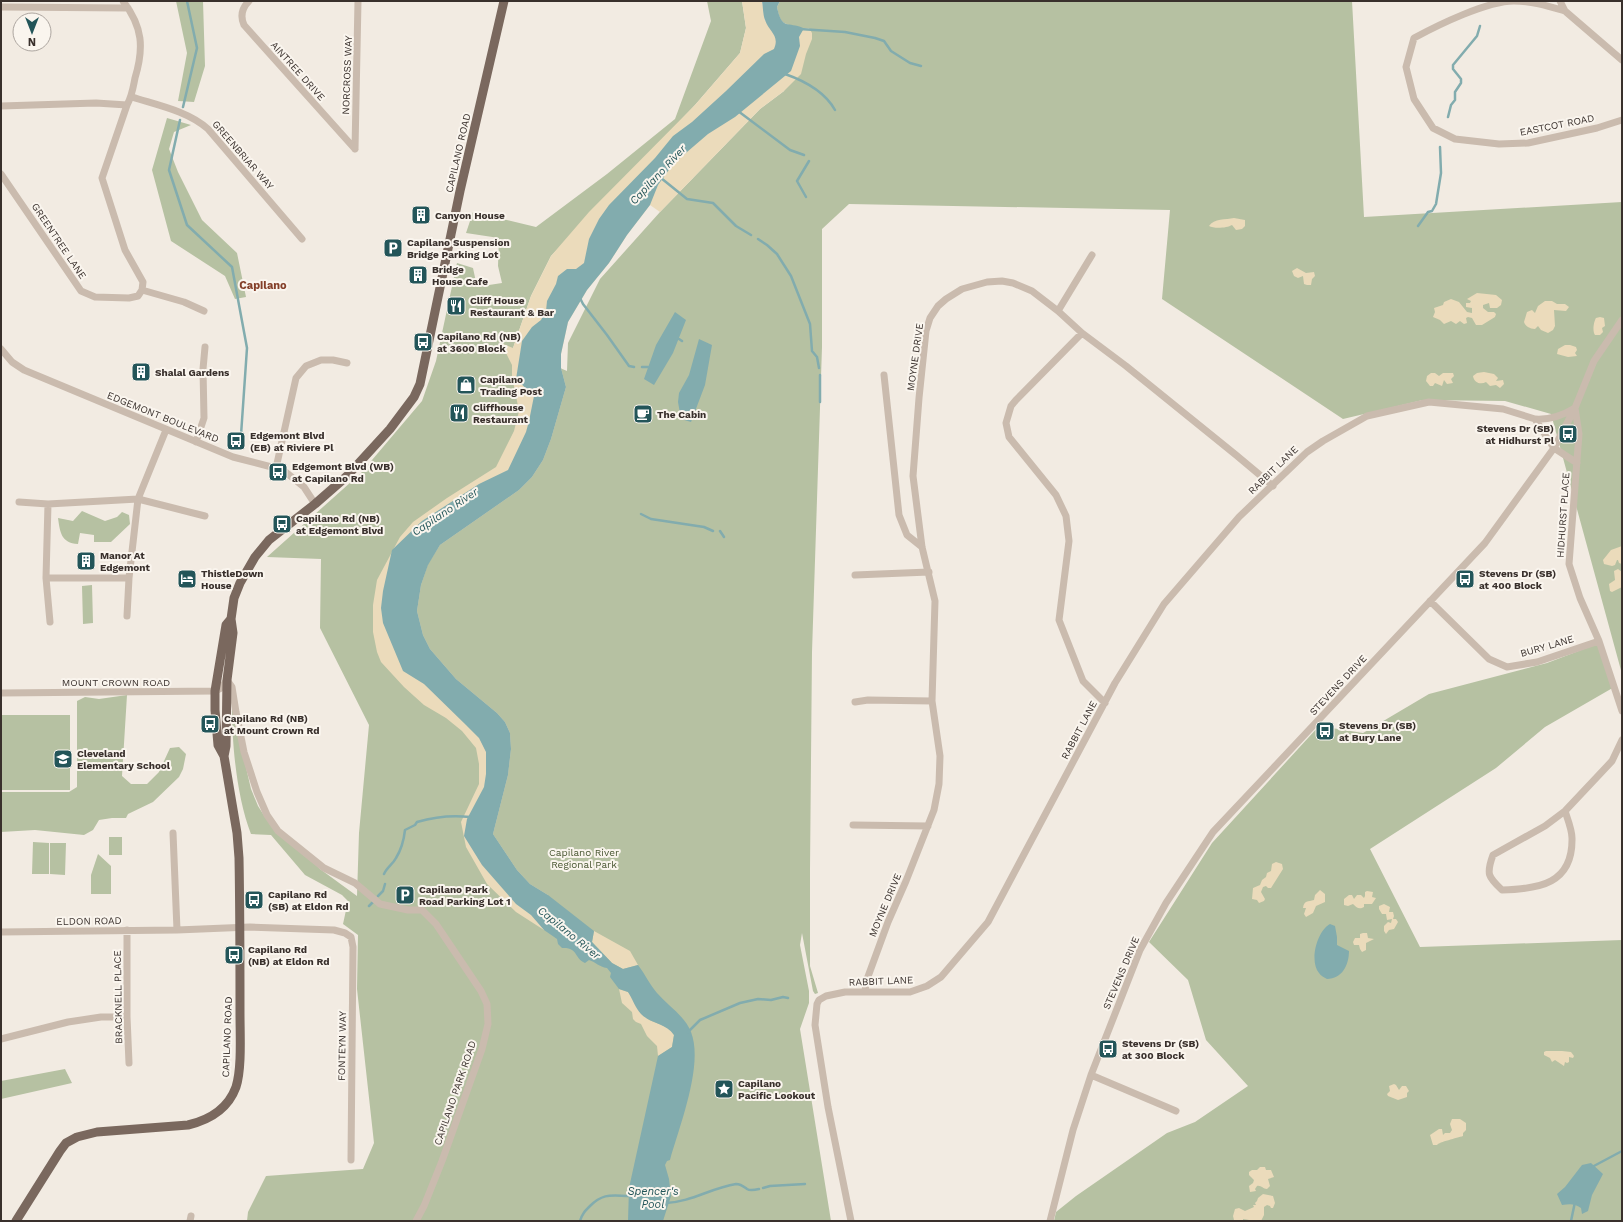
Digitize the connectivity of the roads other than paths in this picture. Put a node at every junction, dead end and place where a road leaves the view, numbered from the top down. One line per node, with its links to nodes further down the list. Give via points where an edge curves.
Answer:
1 (123, 1): 9 (street)
2 (249, 1): 16 (street, AINTREE DRIVE, via 242,10 244,25)
3 (358, 1): 16 (street, NORCROSS WAY)
4 (504, 1): 40 (main road, CAPILANO ROAD, via 460,191 420,384 414,397 390,429 347,476)
5 (1509, 1): 10 (street, EASTCOT ROAD, via 1540,4); 15 (street, EASTCOT ROAD, via 1440,24 1414,38 1406,67 1414,98 1432,128 1455,139 1499,144 1528,143)
6 (1560, 1): 10 (street)
7 (92, 4): 8 (street); 9 (street)
8 (1, 7)
9 (128, 8): 12 (street, via 139,32 141,51)
10 (1565, 11): 11 (street)
11 (1622, 60)
12 (132, 97): 13 (street); 18 (street, GREENBRIAR WAY, via 199,120)
13 (127, 105): 14 (street, via 96,103); 20 (street, via 102,178 125,250 143,282)
14 (1, 106)
15 (1622, 120)
16 (355, 149)
17 (1, 174): 20 (street, GREENTREE LANE, via 81,291 95,298 129,298)
18 (302, 239)
19 (1092, 255): 22 (street)
20 (140, 293): 21 (street, via 184,302)
21 (204, 311)
22 (1058, 311): 24 (street, MOYNE DRIVE); 42 (street, MOYNE DRIVE, via 1032,291 995,281 962,288 946,299 933,313 926,331 913,476)
23 (1622, 320): 29 (street, STEVENS DRIVE, via 1594,361)
24 (1082, 333): 36 (street, MOYNE DRIVE); 58 (street, via 1016,400 1011,406 1006,423 1009,437 1056,495 1066,516 1069,541 1059,620 1083,681)
25 (205, 347): 32 (street, via 202,369 204,418)
26 (1, 349): 31 (street, EDGEMONT BOULEVARD, via 12,362 24,370)
27 (347, 363): 35 (street, via 321,360 306,366 296,378)
28 (884, 375): 42 (street, via 899,515 907,535)
29 (1575, 408): 30 (street, via 1556,417); 33 (street, STEVENS DRIVE); 34 (street, HIDHURST PLACE, via 1579,424)
30 (1535, 419): 33 (street); 36 (street, RABBIT LANE, via 1503,409 1429,402 1367,416 1307,452)
31 (166, 430): 32 (street, EDGEMONT BOULEVARD); 37 (street)
32 (196, 442): 35 (street, EDGEMONT BOULEVARD, via 234,457)
33 (1554, 448): 34 (street); 47 (street, STEVENS DRIVE, via 1485,543)
34 (1577, 463): 52 (street, HIDHURST PLACE, via 1569,564 1580,598)
35 (276, 468): 40 (street, EDGEMONT BOULEVARD, via 299,482)
36 (1273, 486): 58 (street, RABBIT LANE, via 1239,517 1164,604)
37 (138, 499): 39 (street); 41 (street); 46 (street)
38 (19, 502): 39 (street)
39 (48, 504): 45 (street)
40 (315, 504): 49 (main road, CAPILANO ROAD, via 269,540 255,557 234,598)
41 (205, 516)
42 (922, 547): 43 (street, MOYNE DRIVE)
43 (928, 572): 44 (street); 56 (street, MOYNE DRIVE, via 935,601)
44 (855, 575)
45 (46, 578): 46 (street); 50 (street)
46 (128, 578): 48 (street)
47 (1430, 601): 52 (street, BURY LANE, via 1489,659 1507,667 1537,662); 76 (street, STEVENS DRIVE, via 1213,832 1166,903 1140,950)
48 (127, 616)
49 (231, 619): 51 (main road, CAPILANO ROAD, via 226,625); 53 (main road, CAPILANO ROAD, via 233,633)
50 (50, 622)
51 (224, 639): 53 (main road, via 224,669); 54 (main road, CAPILANO ROAD)
52 (1599, 641): 59 (street, HIDHURST PLACE)
53 (227, 680): 54 (street); 60 (main road, CAPILANO ROAD); 80 (street, CAPILANO PARK ROAD, via 232,687 244,752 257,792 264,810 278,831 324,868 355,883 380,904 422,910 436,924 485,998 488,1024 482,1050 424,1206)
54 (216, 691): 55 (street, MOUNT CROWN ROAD); 60 (main road, via 220,699 219,710); 62 (main road, CAPILANO ROAD, via 218,745)
55 (1, 693)
56 (932, 701): 57 (street); 65 (street, MOYNE DRIVE, via 939,743 940,773 934,810)
57 (855, 702)
58 (1105, 703): 72 (street, RABBIT LANE, via 988,922 941,977 927,986 910,992)
59 (1622, 711)
60 (226, 726): 62 (main road, CAPILANO ROAD)
61 (1622, 740): 63 (street, via 1612,761)
62 (224, 756): 67 (main road, CAPILANO ROAD, via 237,833)
63 (1565, 811): 63 (street, via 1572,837 1569,862 1562,873 1548,884 1524,890 1502,890 1490,879 1488,868 1493,855)
64 (853, 825): 65 (street)
65 (928, 826): 72 (street, MOYNE DRIVE, via 888,922)
66 (173, 833): 69 (street)
67 (240, 927): 69 (street, ELDON ROAD); 71 (street, ELDON ROAD, via 334,930); 79 (main road, CAPILANO ROAD, via 239,1074 236,1088 226,1104 210,1118 188,1125 97,1132 66,1143)
68 (127, 930): 69 (street, ELDON ROAD); 70 (street, ELDON ROAD); 73 (street, BRACKNELL PLACE)
69 (177, 930)
70 (1, 932)
71 (349, 935): 78 (street, FONTEYN WAY, via 354,947)
72 (864, 992): 81 (street, RABBIT LANE, via 826,996 816,1004 815,1014 828,1107)
73 (127, 1017): 74 (street, via 101,1017 68,1022); 75 (street, BRACKNELL PLACE)
74 (1, 1039)
75 (130, 1064)
76 (1091, 1075): 77 (street); 82 (street, STEVENS DRIVE, via 1073,1130)
77 (1176, 1111)
78 (351, 1160)
79 (16, 1221)
80 (416, 1221)
81 (851, 1221)
82 (1050, 1221)

